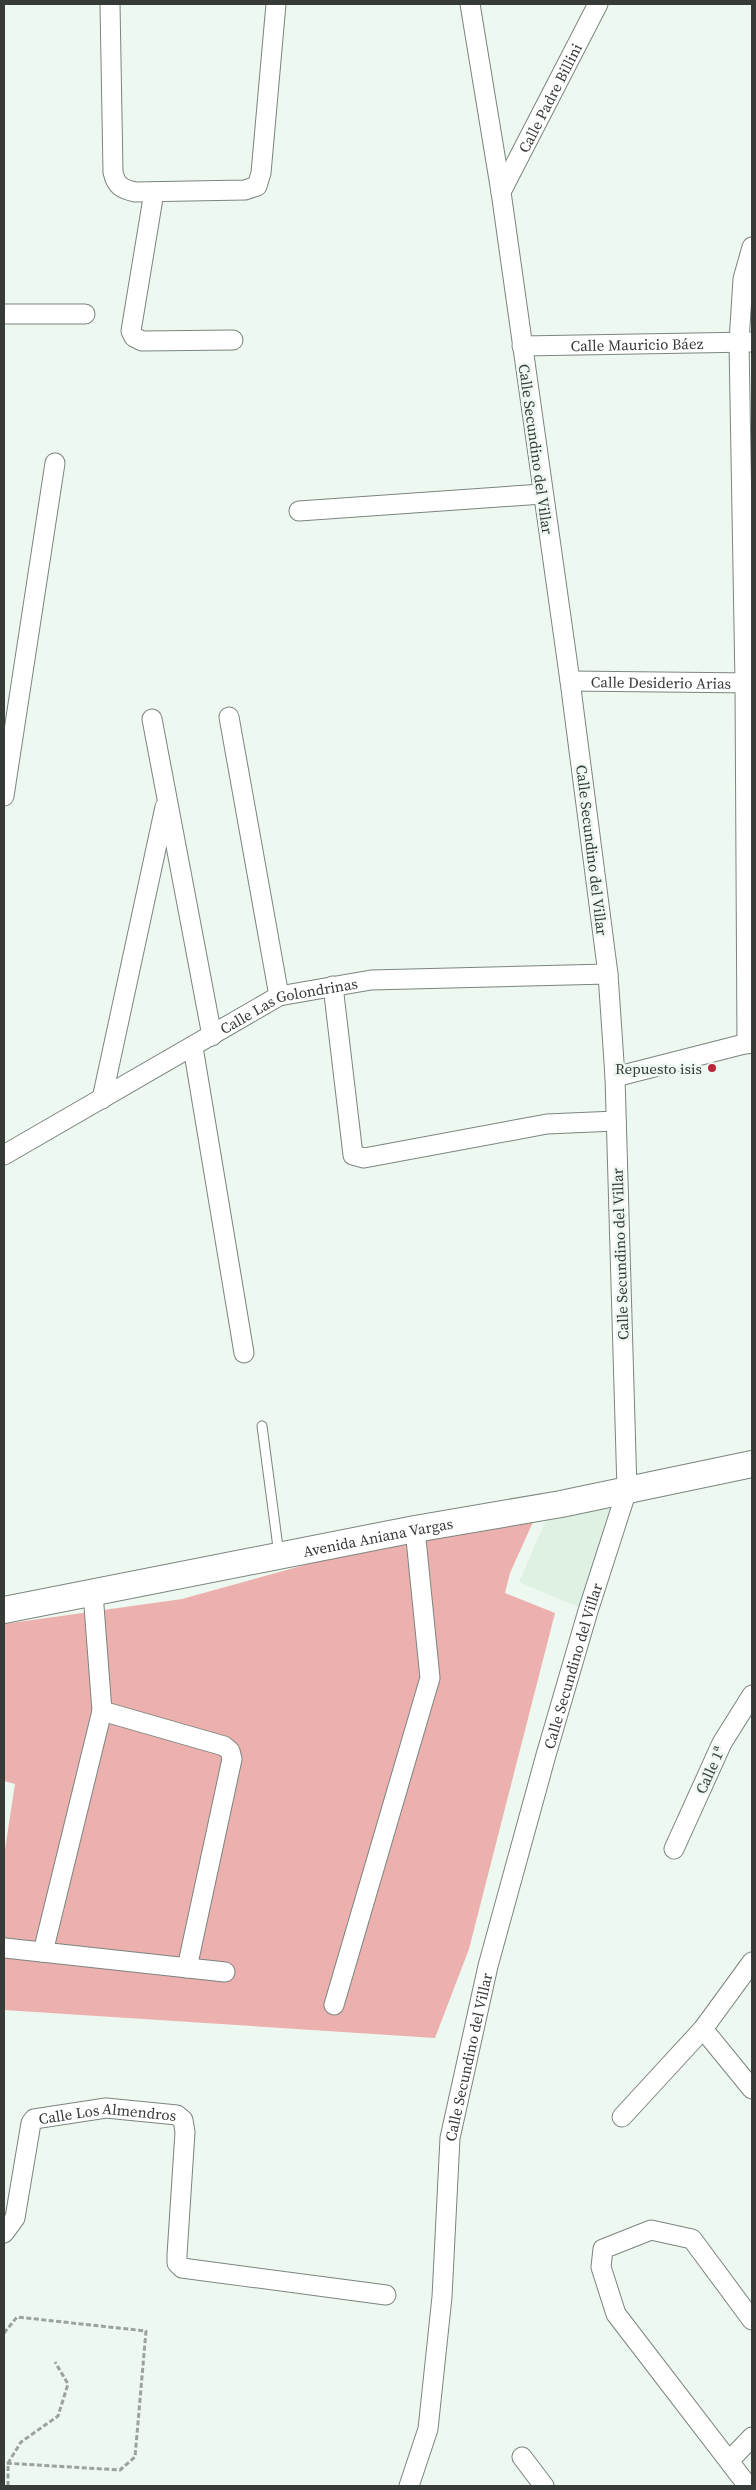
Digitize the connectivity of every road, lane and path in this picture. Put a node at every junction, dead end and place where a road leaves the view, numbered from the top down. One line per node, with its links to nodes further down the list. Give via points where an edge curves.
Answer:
1 (110, 4): 5 (street, via 115,181 121,188 135,192)
2 (276, 4): 5 (street, via 261,173 257,186 245,190)
3 (470, 4): 6 (street, Calle Secundino del Villar)
4 (598, 4): 6 (street, Calle Padre Billini)
5 (154, 192): 10 (street, via 131,331 134,337 142,341)
6 (501, 192): 12 (street, Calle Secundino del Villar)
7 (752, 247): 11 (street, via 743,279)
8 (4, 314): 9 (street)
9 (85, 314)
10 (233, 340)
11 (746, 342): 12 (street, Calle Mauricio Báez); 17 (street)
12 (522, 346): 14 (street, Calle Secundino del Villar)
13 (55, 463): 20 (street)
14 (542, 494): 15 (street); 16 (street, Calle Secundino del Villar)
15 (299, 511)
16 (570, 680): 17 (street, Calle Desiderio Arias); 22 (street, Calle Secundino del Villar)
17 (748, 683): 26 (street)
18 (229, 717): 24 (street)
19 (152, 719): 21 (street)
20 (4, 796)
21 (167, 799): 25 (street); 29 (street)
22 (608, 974): 23 (street, Calle Las Golondrinas, via 371,980); 28 (street, Calle Secundino del Villar)
23 (333, 986): 24 (street, Calle Las Golondrinas); 30 (street, via 353,1154 356,1156 364,1158 547,1124)
24 (279, 996): 25 (street, Calle Las Golondrinas)
25 (212, 1036): 27 (street, Calle Las Golondrinas)
26 (749, 1043): 28 (street)
27 (193, 1047): 29 (street, Calle Las Golondrinas); 32 (street)
28 (615, 1077): 30 (street, Calle Secundino del Villar)
29 (102, 1099): 31 (street, Calle Las Golondrinas)
30 (616, 1121): 35 (street, Calle Secundino del Villar)
31 (4, 1155)
32 (244, 1353)
33 (262, 1426): 37 (lane)
34 (750, 1472): 35 (main road, Avenida Aniana Vargas)
35 (627, 1490): 36 (main road, Avenida Aniana Vargas); 62 (street, Calle Secundino del Villar, via 546,1754 486,1975 450,2138 442,2296 428,2429)
36 (415, 1529): 37 (main road, Avenida Aniana Vargas); 48 (street, via 430,1678)
37 (279, 1556): 38 (main road, Avenida Aniana Vargas)
38 (93, 1593): 39 (main road, Avenida Aniana Vargas); 41 (street)
39 (4, 1610)
40 (752, 1695): 42 (street, Calle 1ª, via 722,1743)
41 (102, 1711): 44 (street); 46 (street, via 224,1746 230,1751 232,1759)
42 (674, 1849)
43 (6, 1948): 44 (street)
44 (43, 1952): 46 (street)
45 (752, 1962): 49 (street)
46 (187, 1968): 47 (street)
47 (226, 1972)
48 (334, 2005)
49 (703, 2029): 50 (street); 51 (street)
50 (752, 2089)
51 (622, 2117)
52 (4, 2233): 53 (street, Calle Los Almendros, via 15,2218 34,2119 106,2108 177,2115 183,2120 185,2132 177,2255 177,2263 182,2268)
53 (386, 2295)
54 (752, 2320): 59 (street, via 692,2239 651,2230 603,2249 601,2267 616,2314)
55 (4, 2333): 60 (path, via 17,2317 146,2331 134,2457 120,2470)
56 (55, 2362): 60 (path, via 68,2384 58,2416 21,2442)
57 (752, 2437): 59 (street)
58 (522, 2457): 63 (street)
59 (730, 2460): 64 (street)
60 (6, 2463): 61 (path)
61 (8, 2486)
62 (409, 2486)
63 (544, 2486)
64 (748, 2486)

